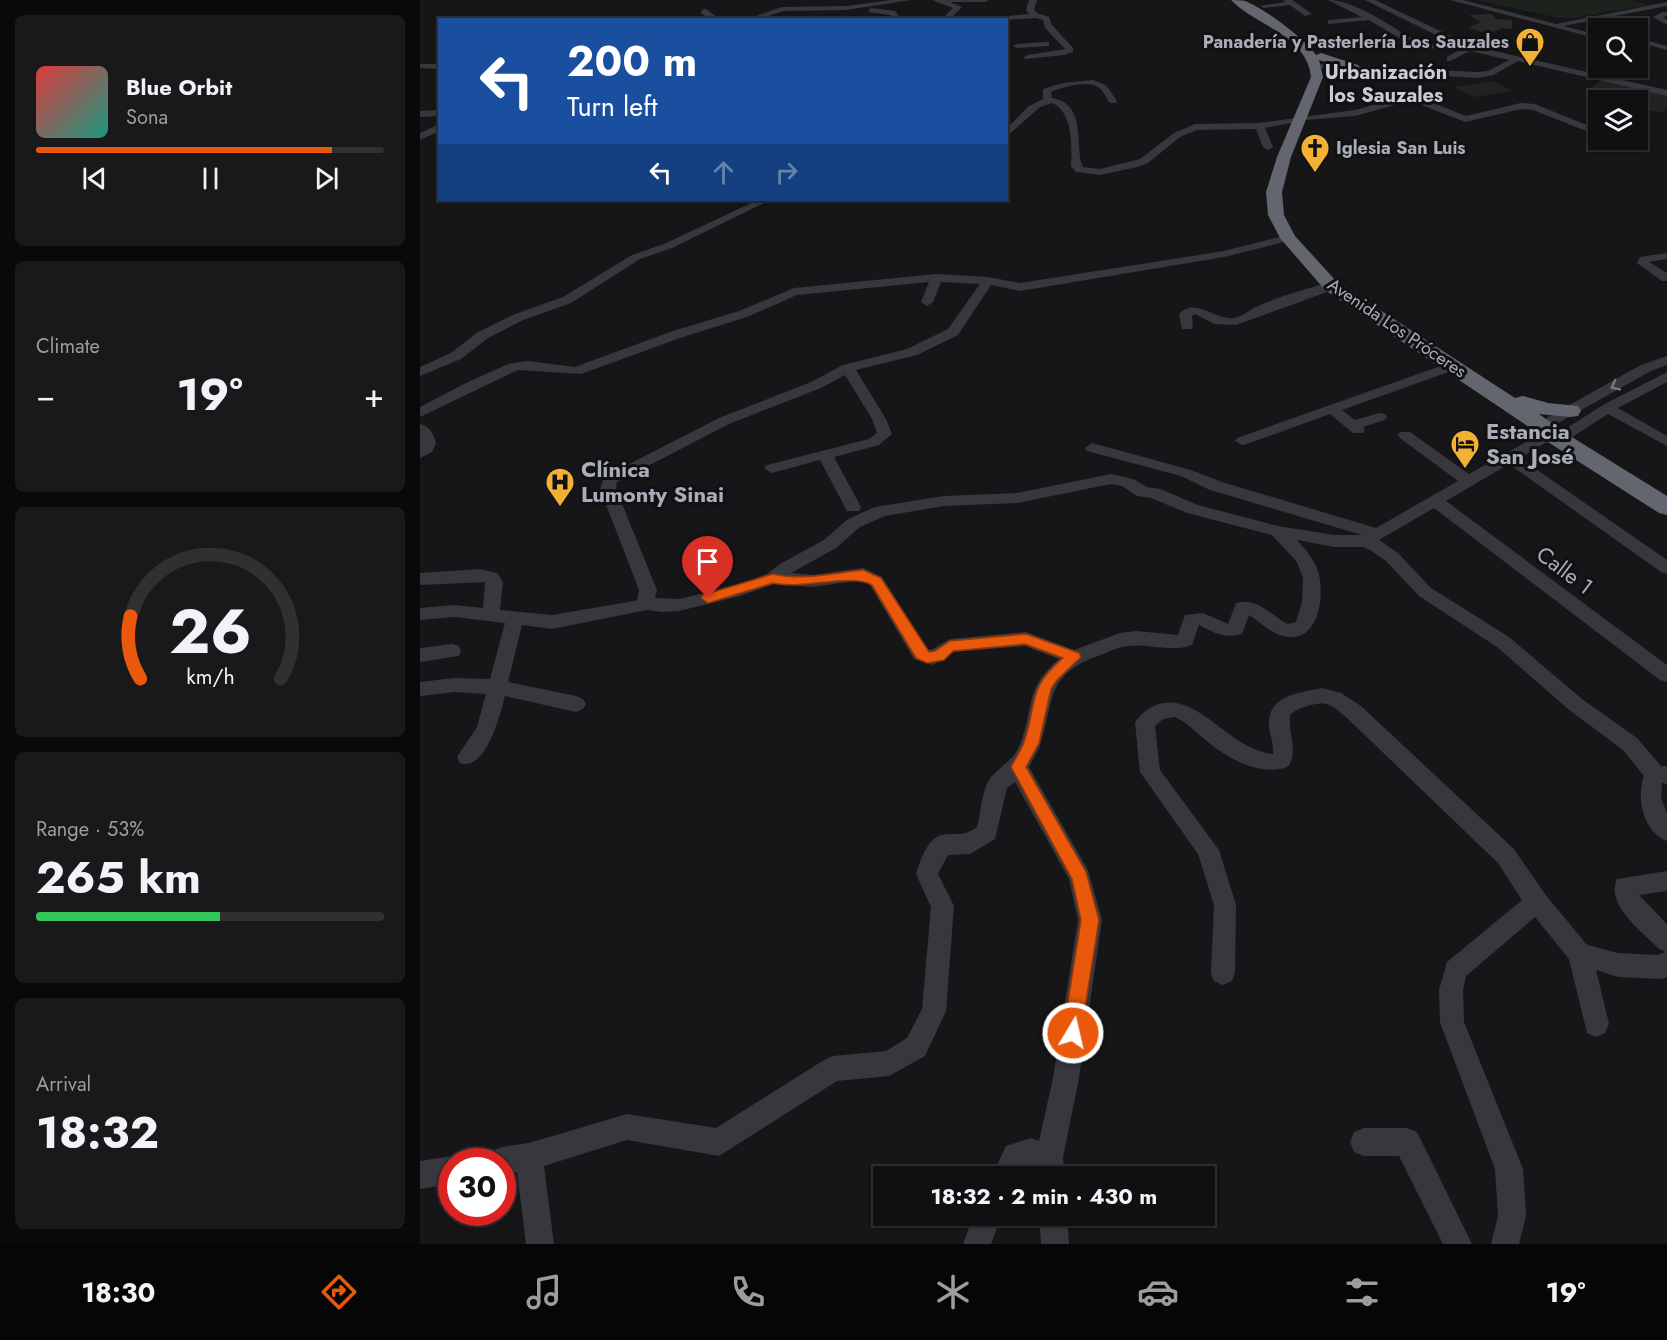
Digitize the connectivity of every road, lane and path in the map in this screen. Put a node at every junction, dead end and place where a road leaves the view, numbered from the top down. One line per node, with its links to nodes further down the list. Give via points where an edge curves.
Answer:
1 (907, 0): 15 (street)
2 (936, 0): 26 (street, via 958,7)
3 (947, 0): 4 (street)
4 (985, 0)
5 (1034, 0): 22 (street, via 1030,10)
6 (1236, 0): 47 (highway, via 1299,42)
7 (1243, 0): 47 (highway, via 1313,47)
8 (1332, 0): 21 (street)
9 (1369, 0): 18 (street)
10 (1454, 0): 16 (street)
11 (1464, 0): 16 (street)
12 (1473, 0): 29 (street)
13 (1289, 1): 14 (street); 20 (street)
14 (1264, 6)
15 (846, 8): 24 (street, via 782,9); 25 (street, via 888,12)
16 (1486, 8): 31 (street); 35 (street)
17 (1666, 8): 31 (street); 32 (street, via 1657,17)
18 (1390, 10): 21 (street); 38 (street)
19 (703, 11): 23 (street)
20 (1308, 14)
21 (1361, 14): 28 (street)
22 (1035, 16): 27 (street); 37 (street, via 1046,19 1044,26)
23 (715, 18)
24 (753, 18)
25 (896, 18)
26 (946, 18)
27 (1007, 18)
28 (1370, 18): 30 (street); 38 (street, via 1421,46)
29 (1547, 18): 31 (street); 31 (street)
30 (1331, 22)
31 (1575, 22): 33 (street); 34 (street)
32 (1667, 23)
33 (1588, 28)
34 (1588, 28)
35 (1588, 31)
36 (1648, 42): 41 (street)
37 (1063, 43): 40 (street); 43 (street, via 1070,51)
38 (1457, 43): 42 (street)
39 (1648, 43): 41 (street)
40 (1017, 46)
41 (1667, 47)
42 (1469, 48): 44 (street); 45 (street)
43 (1028, 57)
44 (1450, 59)
45 (1516, 59): 49 (street, via 1484,74); 50 (street)
46 (420, 66): 48 (street)
47 (1322, 66): 49 (highway); 58 (highway, Avenida Los Próceres)
48 (438, 67)
49 (1354, 68)
50 (1667, 93)
51 (1048, 101): 52 (street, via 1049,88 1093,83 1104,87); 56 (street); 65 (street, via 1058,103 1075,126 1076,166 1080,170 1100,172)
52 (1113, 101)
53 (420, 108): 54 (street)
54 (438, 108)
55 (438, 113): 57 (street)
56 (1029, 113): 59 (street); 62 (street)
57 (420, 114)
58 (1304, 118): 60 (street); 61 (street, via 1349,115 1415,99 1465,119 1534,106); 67 (highway, Avenida Los Próceres, via 1284,157 1274,192 1276,215); 89 (highway, Avenida Los Próceres, via 1282,188 1284,213 1295,238 1342,284 1524,402 1546,409)
59 (1008, 126)
60 (1259, 126): 63 (street); 65 (street, via 1195,127 1177,135)
61 (1588, 128)
62 (1008, 132)
63 (1268, 147)
64 (1138, 148): 65 (street)
65 (1144, 161)
66 (763, 201): 68 (street)
67 (1288, 238): 73 (street, via 1224,254 1020,287); 74 (highway, Avenida Los Próceres)
68 (652, 250): 70 (street); 83 (street, via 567,300 519,317 483,335 456,356)
69 (1667, 256): 72 (street, via 1644,259 1643,264)
70 (644, 266)
71 (936, 278): 73 (street); 75 (street); 78 (street, via 794,292 743,314)
72 (1666, 278)
73 (988, 281): 81 (street, via 953,332 912,352)
74 (1331, 286): 76 (street, via 1260,310 1190,310 1185,314); 80 (highway, Avenida Los Próceres)
75 (927, 302)
76 (1187, 326)
77 (659, 328): 78 (street)
78 (675, 335): 87 (street, via 576,371 544,364 519,365)
79 (1667, 360): 82 (street)
80 (1452, 366): 86 (street); 89 (highway, Avenida Los Próceres)
81 (848, 368): 96 (street, via 885,434 874,442); 109 (street, via 816,386 724,421 609,480 608,489 648,590)
82 (1646, 368): 84 (street); 89 (street, one-way to 89)
83 (420, 372)
84 (1666, 378): 85 (street)
85 (1608, 408): 89 (street); 93 (street)
86 (1332, 409): 88 (street, via 1356,428); 92 (street)
87 (420, 413)
88 (1380, 417)
89 (1556, 428): 97 (street); 100 (highway, Avenida Los Próceres); 103 (highway, Avenida Los Próceres)
90 (420, 429): 95 (street, via 429,443)
91 (1405, 435): 99 (street)
92 (1242, 441)
93 (1667, 442)
94 (1092, 448): 105 (street, via 1186,473)
95 (420, 453)
96 (825, 454): 98 (street); 102 (street)
97 (1510, 458): 99 (street); 106 (street)
98 (772, 468)
99 (1470, 482): 101 (street)
100 (1667, 494)
101 (1436, 501): 105 (street); 116 (street, Calle 1)
102 (853, 507)
103 (1667, 507)
104 (1278, 531): 105 (street, via 1334,541); 107 (street, via 1192,510 1111,479 1017,498 944,501 881,511 854,523 830,544); 115 (street, via 1305,560 1313,581 1310,605 1299,629 1280,628 1248,607 1241,610 1232,631 1195,618 1186,640 1181,642 1120,640)
105 (1371, 537): 122 (street, via 1425,592 1503,642 1575,705 1630,744)
106 (1667, 568)
107 (773, 578): 109 (street, via 679,605); 115 (street, via 802,581 856,574 870,576 921,654 931,658 939,657 950,646 1026,639)
108 (420, 579): 111 (street, via 490,577 494,582)
109 (645, 603): 112 (street, via 562,621)
110 (420, 614): 111 (street, via 454,611)
111 (491, 616): 112 (street)
112 (515, 619): 117 (street)
113 (452, 651): 114 (street)
114 (420, 655)
115 (1074, 657): 121 (street, via 1044,688 1031,743)
116 (1667, 675)
117 (498, 687): 118 (street, via 454,685); 119 (street); 120 (street, via 483,736)
118 (420, 689)
119 (576, 704)
120 (467, 757)
121 (1018, 767): 132 (street, via 998,784 987,832 970,844 942,845 932,860 927,874 943,906 934,1011 916,1047 889,1063 833,1069 719,1142 627,1127); 134 (street, via 1080,877 1090,920)
122 (1661, 774): 123 (street, via 1649,788 1650,806)
123 (1667, 831)
124 (1667, 881): 126 (street, via 1625,886 1628,898)
125 (1537, 902): 127 (street); 129 (street, via 1506,856 1354,712 1334,698 1308,697 1289,703 1280,712 1284,746 1282,760 1277,763 1245,755 1222,742 1195,718 1169,709 1145,723 1150,772 1208,850 1226,905); 143 (street, via 1456,970 1451,990 1452,1022 1509,1169 1512,1216)
126 (1667, 940)
127 (1580, 954): 128 (street, via 1618,965 1662,967); 130 (street)
128 (1667, 963)
129 (1222, 973)
130 (1596, 1024)
131 (1364, 1142): 142 (street, via 1407,1142)
132 (516, 1159): 139 (street)
133 (1011, 1166): 134 (street, via 1016,1156 1031,1152)
134 (1049, 1166)
135 (438, 1172): 136 (street)
136 (420, 1175)
137 (984, 1226): 140 (street)
138 (1054, 1226): 141 (street)
139 (540, 1244)
140 (977, 1244)
141 (1055, 1244)
142 (1458, 1244)
143 (1505, 1244)

